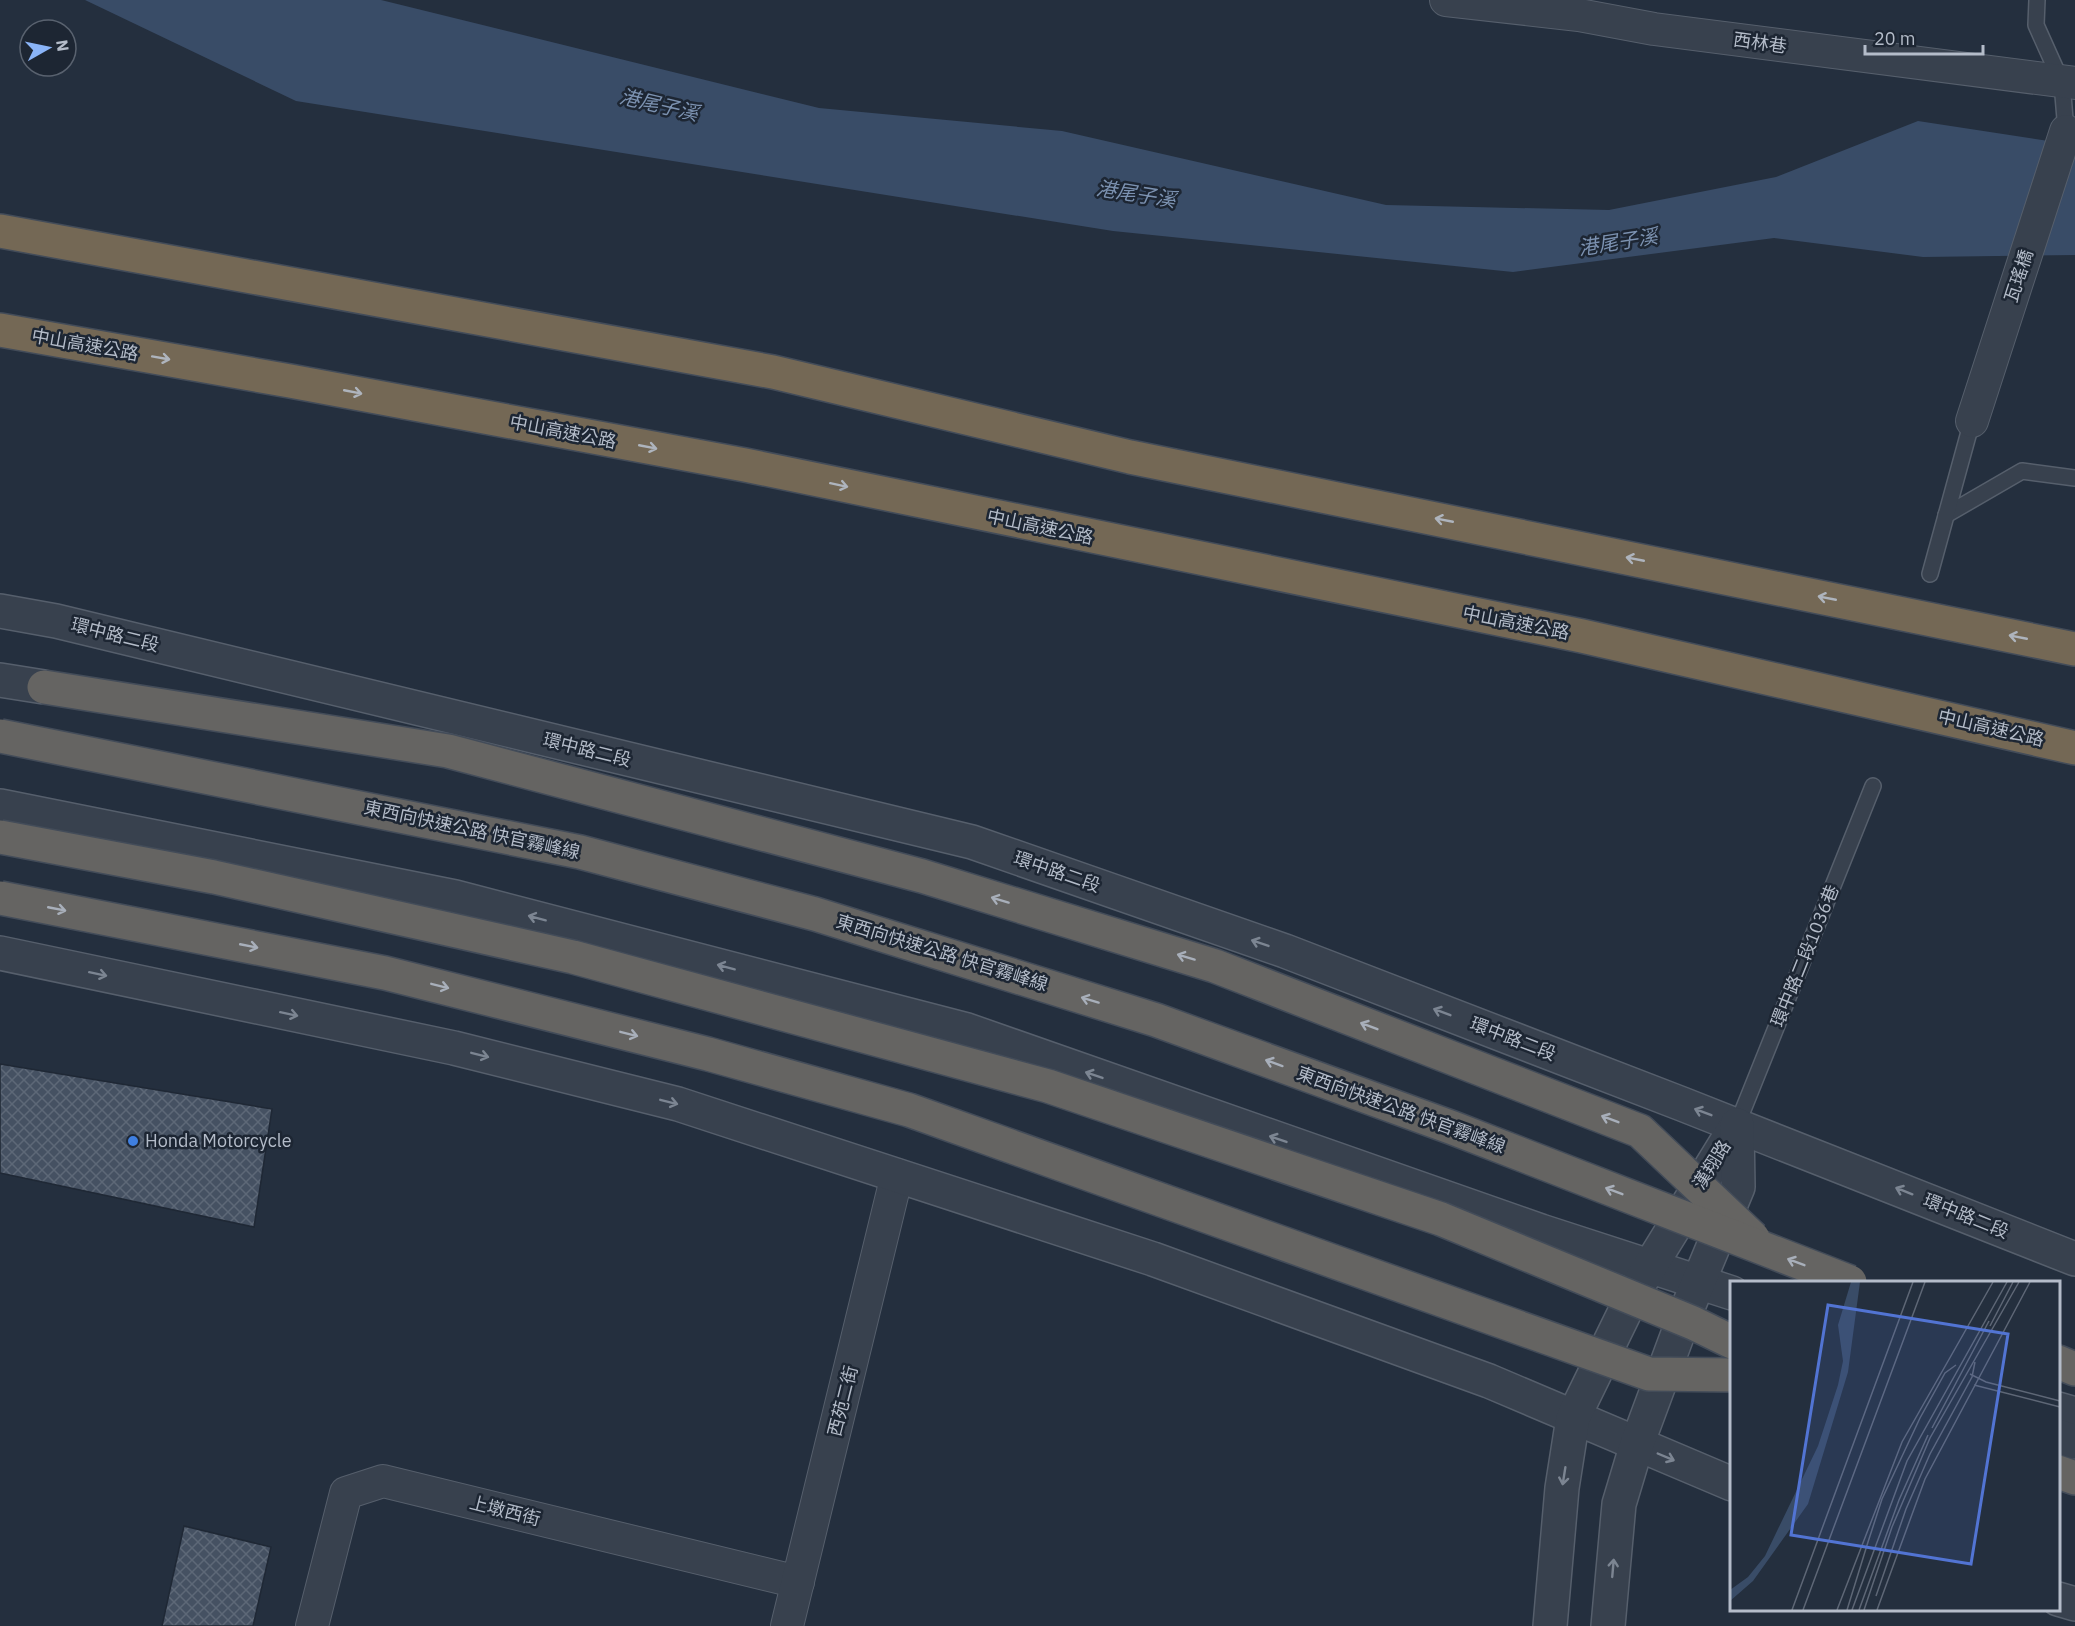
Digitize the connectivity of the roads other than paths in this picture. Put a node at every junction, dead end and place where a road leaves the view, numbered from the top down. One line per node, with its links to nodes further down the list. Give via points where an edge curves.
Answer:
1 (1446, 0): 3 (street, 西林巷)
2 (2037, 0): 3 (lane, via 2036,25)
3 (2069, 83): 4 (lane)
4 (2066, 131): 7 (street, 瓦瑤橋)
5 (0, 231): 12 (highway, one-way to 5, via 1130,456 773,372)
6 (0, 330): 16 (highway, 中山高速公路, one-way to 16, via 745,465 1582,636)
7 (1972, 421): 9 (lane)
8 (2075, 478): 9 (lane, via 2022,471)
9 (1946, 515): 10 (lane)
10 (1930, 574)
11 (0, 611): 23 (street, 環中路二段, one-way to 11, via 1285,951 972,842 67,623)
12 (2075, 649)
13 (0, 680): 14 (street)
14 (44, 687): 25 (highway, one-way to 14, bridge, via 1640,1131 1215,966 922,876 448,751)
15 (0, 736): 25 (highway, 東西向快速公路 快官霧峰線, one-way to 15, bridge, via 1453,1128 1156,1020 816,914 580,852)
16 (2075, 748)
17 (1873, 786): 23 (lane, 環中路二段1036巷)
18 (0, 806): 27 (street, one-way to 18, via 967,1030 455,897)
19 (0, 837): 33 (highway, bridge, via 214,878 573,957 1048,1086 1441,1219)
20 (0, 844): 27 (street, via 446,928 852,1018 1533,1248)
21 (0, 898): 36 (highway, one-way to 36, bridge, via 386,973 719,1057 909,1110 1649,1374)
22 (0, 953): 24 (street, one-way to 24, via 454,1048 678,1104)
23 (1737, 1125): 26 (street, 環中路二段, one-way to 23); 27 (street, 漢翔路); 28 (street, 漢翔路, via 1738,1187)
24 (897, 1175): 39 (street, via 1153,1259 1489,1381); 46 (street, 西苑二街)
25 (1765, 1250): 29 (highway, 東西向快速公路 快官霧峰線, one-way to 25, bridge)
26 (2075, 1259)
27 (1642, 1278): 28 (street); 31 (street); 39 (street, 漢翔路)
28 (1700, 1280): 30 (street); 31 (street, 漢翔路)
29 (1847, 1281)
30 (1730, 1293)
31 (1686, 1312): 32 (street); 42 (street, 漢翔路)
32 (1730, 1327)
33 (1730, 1342)
34 (2060, 1363): 35 (highway)
35 (2075, 1369)
36 (1730, 1375)
37 (2060, 1410): 38 (street)
38 (2075, 1414)
39 (1573, 1418): 42 (street); 51 (street, 漢翔路, one-way to 51, via 1562,1488)
40 (2060, 1437): 41 (street)
41 (2075, 1442)
42 (1637, 1444): 45 (street, one-way to 45); 52 (street, 漢翔路, one-way to 42, via 1619,1504)
43 (2060, 1473): 44 (highway)
44 (2075, 1478)
45 (1730, 1484)
46 (798, 1582): 49 (street, 上墩西街, via 383,1481 346,1493); 50 (street, 西苑二街)
47 (2060, 1600): 48 (street)
48 (2075, 1605)
49 (312, 1626)
50 (787, 1626)
51 (1550, 1626)
52 (1608, 1626)

